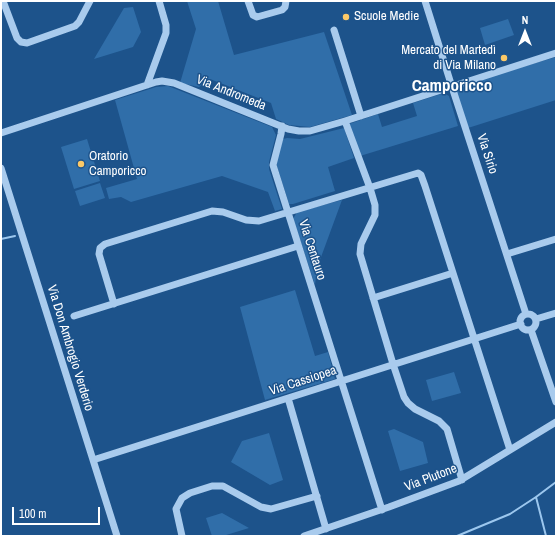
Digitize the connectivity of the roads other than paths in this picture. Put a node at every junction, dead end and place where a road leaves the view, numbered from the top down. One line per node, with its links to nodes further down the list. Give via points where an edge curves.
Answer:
1 (4, 1): 2 (street, via 17,38 27,43 75,26)
2 (90, 1)
3 (159, 1): 9 (street, via 166,33)
4 (248, 1): 5 (street, via 253,15 257,17 282,10)
5 (286, 1)
6 (425, 1): 10 (street, Via Sirio)
7 (334, 30): 11 (street)
8 (556, 53): 10 (street, Via Andromeda)
9 (147, 85): 13 (street, Via Andromeda, via 172,82); 14 (street, Via Andromeda)
10 (452, 87): 11 (street, Via Andromeda); 20 (street, Via Sirio)
11 (361, 116): 12 (street, Via Andromeda)
12 (345, 121): 13 (street, Via Andromeda, via 306,131 295,131); 16 (street)
13 (282, 126): 17 (street, Via Centauro, via 273,165)
14 (1, 133)
15 (1, 168): 37 (street, Via Don Ambrogio Verderio)
16 (370, 188): 17 (street); 21 (street, via 416,173 421,175); 22 (street, via 375,213 360,251)
17 (288, 213): 19 (street, Via Centauro); 23 (street, via 252,221 212,211 103,245 99,254)
18 (556, 239): 20 (street)
19 (298, 246): 23 (street); 32 (street, Via Centauro)
20 (507, 254): 25 (street, Via Sirio)
21 (452, 274): 22 (street); 30 (street)
22 (373, 298): 31 (street)
23 (114, 304): 26 (street)
24 (556, 313): 27 (street)
25 (526, 314): 27 (street, via 533,315); 28 (street, via 521,319)
26 (74, 316)
27 (536, 319): 29 (street, via 536,324)
28 (521, 324): 29 (street); 30 (street, Via Cassiopea)
29 (531, 330): 34 (street)
30 (475, 339): 31 (street, Via Cassiopea); 36 (street)
31 (394, 364): 32 (street, Via Cassiopea); 38 (street, via 408,404 439,421 447,429)
32 (341, 381): 33 (street, Via Cassiopea); 40 (street, Via Centauro)
33 (288, 398): 37 (street, Via Cassiopea); 39 (street)
34 (556, 402)
35 (556, 422): 36 (street, Via Plutone)
36 (510, 450): 38 (street, Via Plutone)
37 (93, 460): 42 (street, Via Don Ambrogio Verderio)
38 (462, 480): 40 (street, Via Plutone)
39 (316, 496): 41 (street); 43 (street, via 270,509 261,507 223,486 197,490 183,497 177,507 176,513)
40 (382, 510): 41 (street, Via Plutone)
41 (326, 528): 44 (street, Via Plutone)
42 (117, 536)
43 (182, 536)
44 (304, 536)

